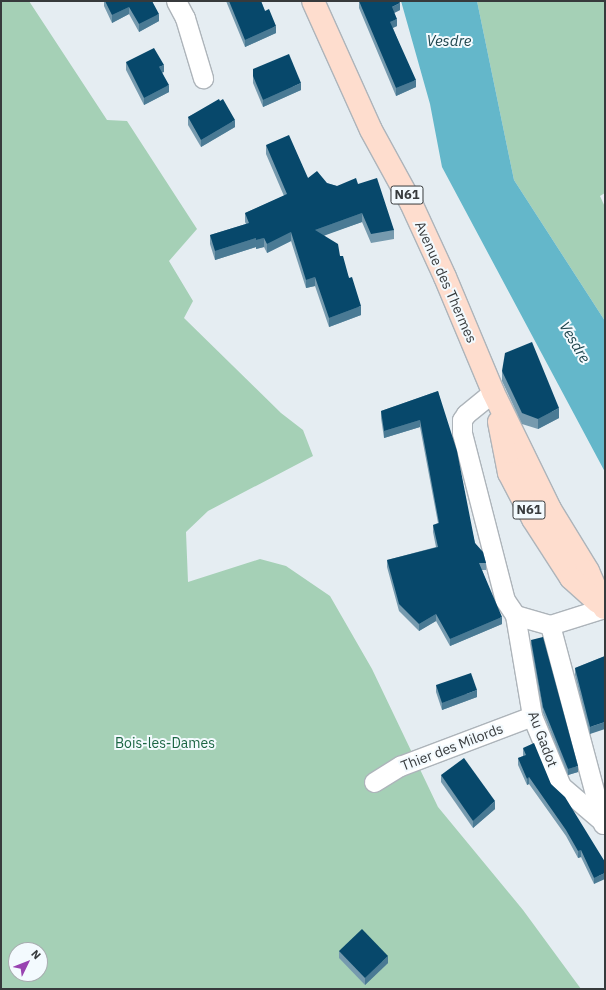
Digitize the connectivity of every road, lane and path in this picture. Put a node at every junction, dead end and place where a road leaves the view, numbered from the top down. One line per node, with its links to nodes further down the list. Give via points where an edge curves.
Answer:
1 (176, 1): 3 (street, via 185,18)
2 (313, 1): 4 (main road, Avenue des Thermes / N61, via 370,130 408,197 430,243)
3 (203, 78)
4 (493, 392): 5 (main road, Avenue des Thermes / N61, via 509,473 533,519 571,578); 6 (street, via 466,414 462,420 462,433 505,600)
5 (605, 609): 7 (street, Avenue des Thermes)
6 (515, 615): 7 (street); 8 (street, Au Gadot)
7 (550, 624): 10 (street, Au Gadot)
8 (532, 716): 9 (street, Thier des Milords, via 400,766); 10 (street, Au Gadot, via 561,786)
9 (374, 782)
10 (603, 825)

